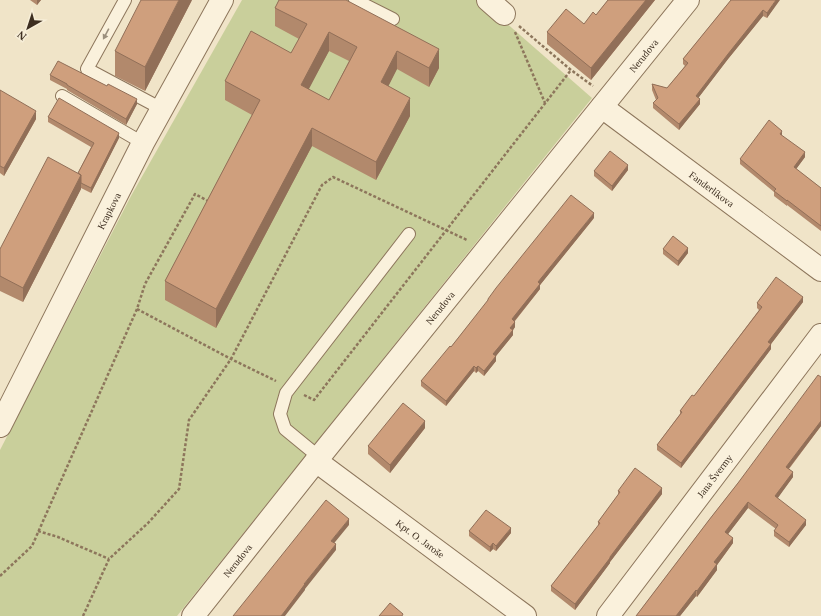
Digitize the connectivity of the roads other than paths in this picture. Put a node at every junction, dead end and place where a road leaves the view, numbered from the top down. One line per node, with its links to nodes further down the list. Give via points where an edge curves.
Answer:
1 (125, 0): 8 (lane, one-way to 8, via 87,69)
2 (222, 0): 8 (street, Krapkova)
3 (355, 0): 5 (lane)
4 (688, 0): 7 (street, Nerudova)
5 (393, 19)
6 (62, 96): 9 (lane)
7 (605, 103): 11 (street, Fanderlíkova); 14 (street, Nerudova)
8 (162, 109): 9 (street, Krapkova)
9 (143, 143): 13 (street, Krapkova)
10 (409, 234): 14 (lane, via 286,393 280,414 284,429)
11 (821, 270)
12 (821, 335): 17 (street, Jana Švermy)
13 (3, 412)
14 (317, 459): 15 (street, Nerudova); 16 (street, Kpt. O. Jaroše)
15 (193, 616)
16 (525, 616)
17 (608, 616)

